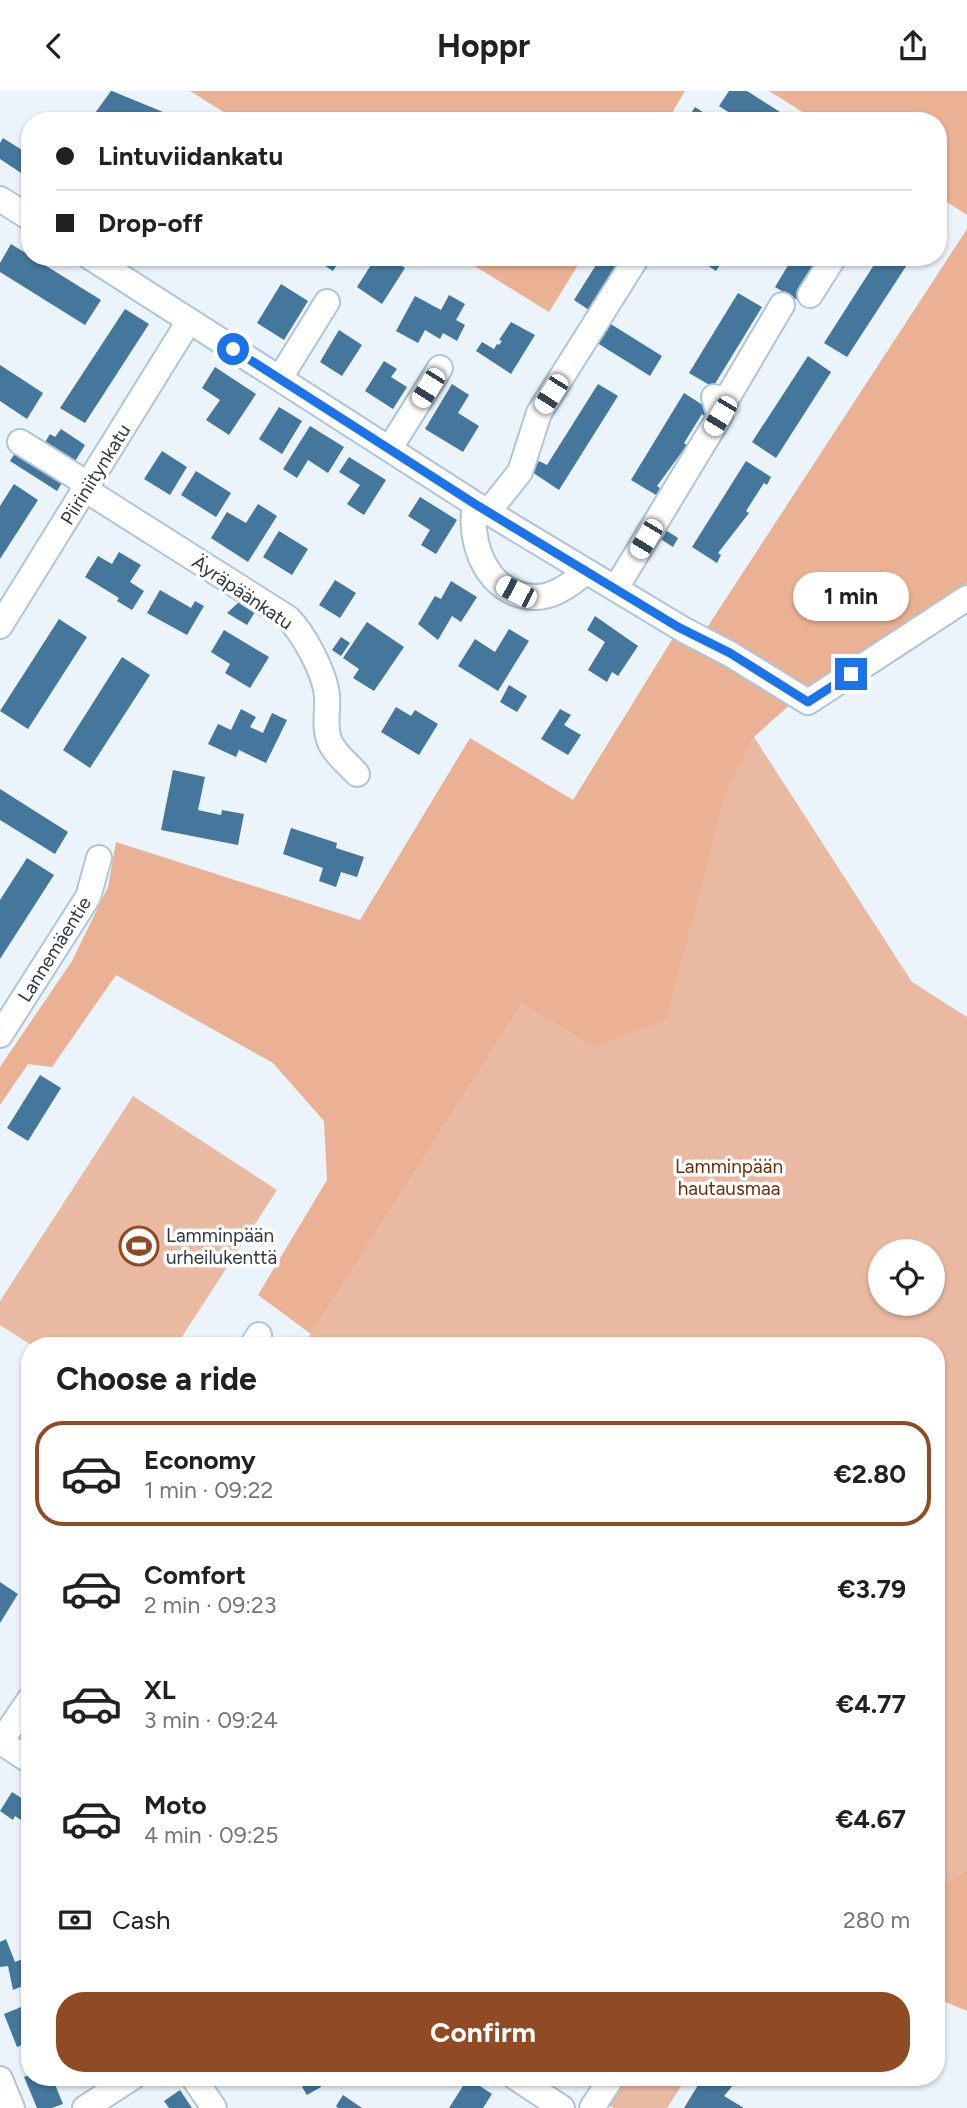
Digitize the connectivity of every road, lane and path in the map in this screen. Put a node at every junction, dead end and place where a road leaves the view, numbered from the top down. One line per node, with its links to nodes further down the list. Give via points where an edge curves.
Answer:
1 (0, 199): 2 (street)
2 (21, 212)
3 (104, 266): 9 (street)
4 (631, 266): 15 (street, via 539,413 520,472)
5 (828, 266): 6 (street)
6 (810, 295)
7 (327, 302): 11 (street)
8 (782, 305): 17 (street, via 716,405 720,416)
9 (189, 321): 11 (street); 14 (street, Piiriniitynkatu)
10 (440, 368): 13 (street)
11 (280, 378): 13 (street)
12 (20, 442): 14 (street, Äyräpäänkatu, via 78,478)
13 (390, 448): 15 (street)
14 (86, 490): 19 (street, Piiriniitynkatu); 20 (street, Äyräpäänkatu, via 298,628 327,694 325,725 330,743)
15 (481, 508): 16 (street); 16 (street, via 472,522 475,546 485,568 501,584 535,598 561,590)
16 (586, 571): 17 (street)
17 (616, 588): 18 (street, via 808,702)
18 (967, 598)
19 (0, 626)
20 (357, 774)
21 (99, 858): 22 (street, Lannemäentie, via 88,897)
22 (0, 1035)
23 (21, 1712): 24 (street)
24 (1, 1742): 25 (street)
25 (21, 1755)
26 (0, 2078): 32 (street)
27 (119, 2086): 33 (street)
28 (199, 2086): 34 (street)
29 (528, 2086): 31 (street)
30 (606, 2086): 35 (street)
31 (557, 2107)
32 (12, 2108)
33 (85, 2108)
34 (214, 2108)
35 (593, 2108)

